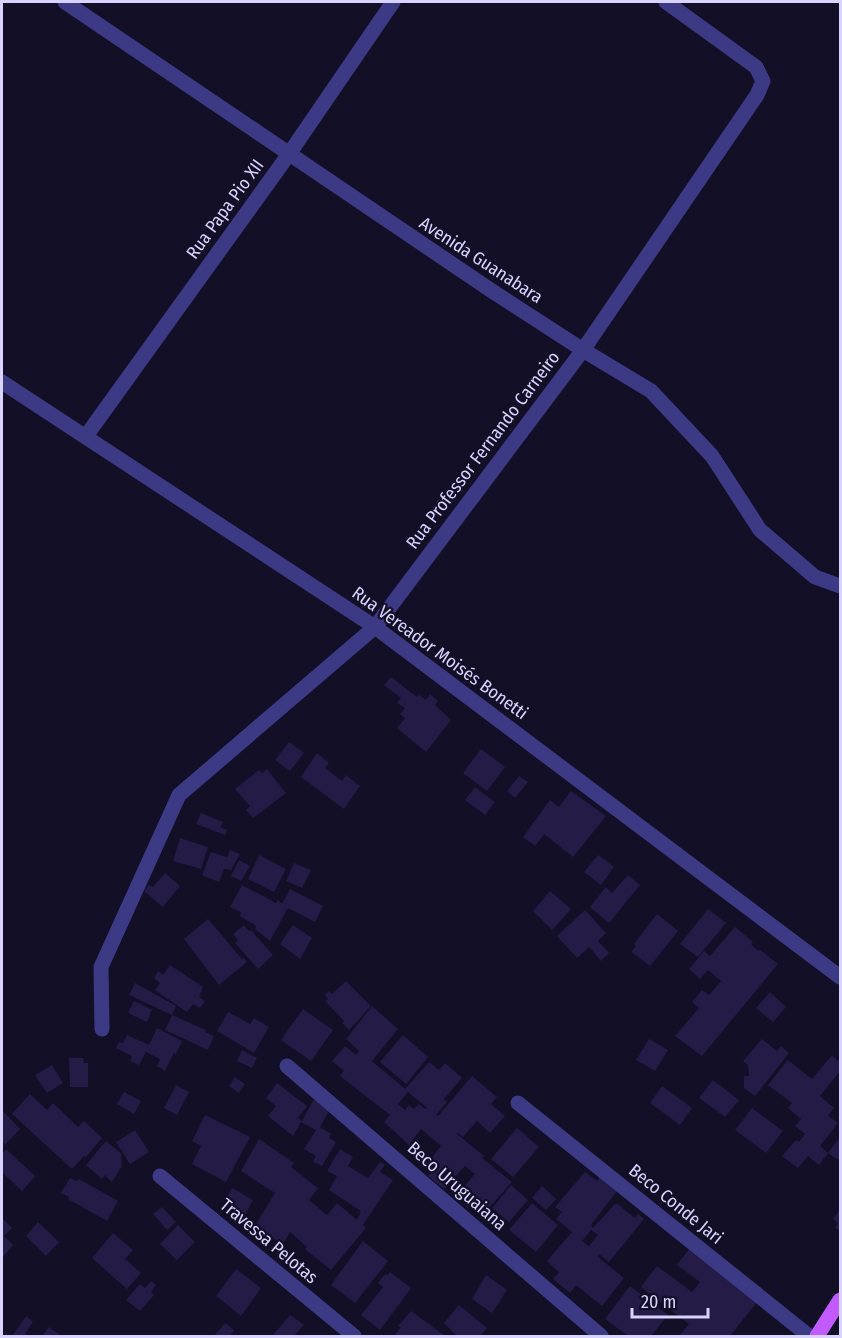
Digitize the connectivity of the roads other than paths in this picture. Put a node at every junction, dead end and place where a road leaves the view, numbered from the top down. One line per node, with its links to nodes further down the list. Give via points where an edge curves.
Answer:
1 (65, 2): 4 (street, Avenida Guanabara)
2 (393, 2): 4 (street, Rua Papa Pio XII)
3 (666, 2): 5 (street, Rua Professor Fernando Carneiro, via 756,67 763,81)
4 (289, 154): 5 (street, Avenida Guanabara); 7 (street, Rua Papa Pio XII)
5 (583, 350): 8 (street, Avenida Guanabara, via 651,391 712,456 760,530 815,577); 9 (street, Rua Professor Fernando Carneiro)
6 (2, 382): 7 (street, Rua Vereador Moisés Bonetti)
7 (86, 436): 9 (street, Rua Vereador Moisés Bonetti)
8 (840, 586)
9 (375, 627): 10 (street, Rua Vereador Moisés Bonetti); 11 (street, Rua Professor Fernando Carneiro, via 179,795 101,967)
10 (840, 977)
11 (102, 1029)
12 (286, 1066): 17 (street, Beco Uruguaiana)
13 (518, 1103): 18 (street, Beco Conde Jari)
14 (160, 1176): 16 (street, Travessa Pelotas)
15 (840, 1300): 19 (main road)
16 (354, 1336)
17 (601, 1336)
18 (809, 1336)
19 (817, 1336)

